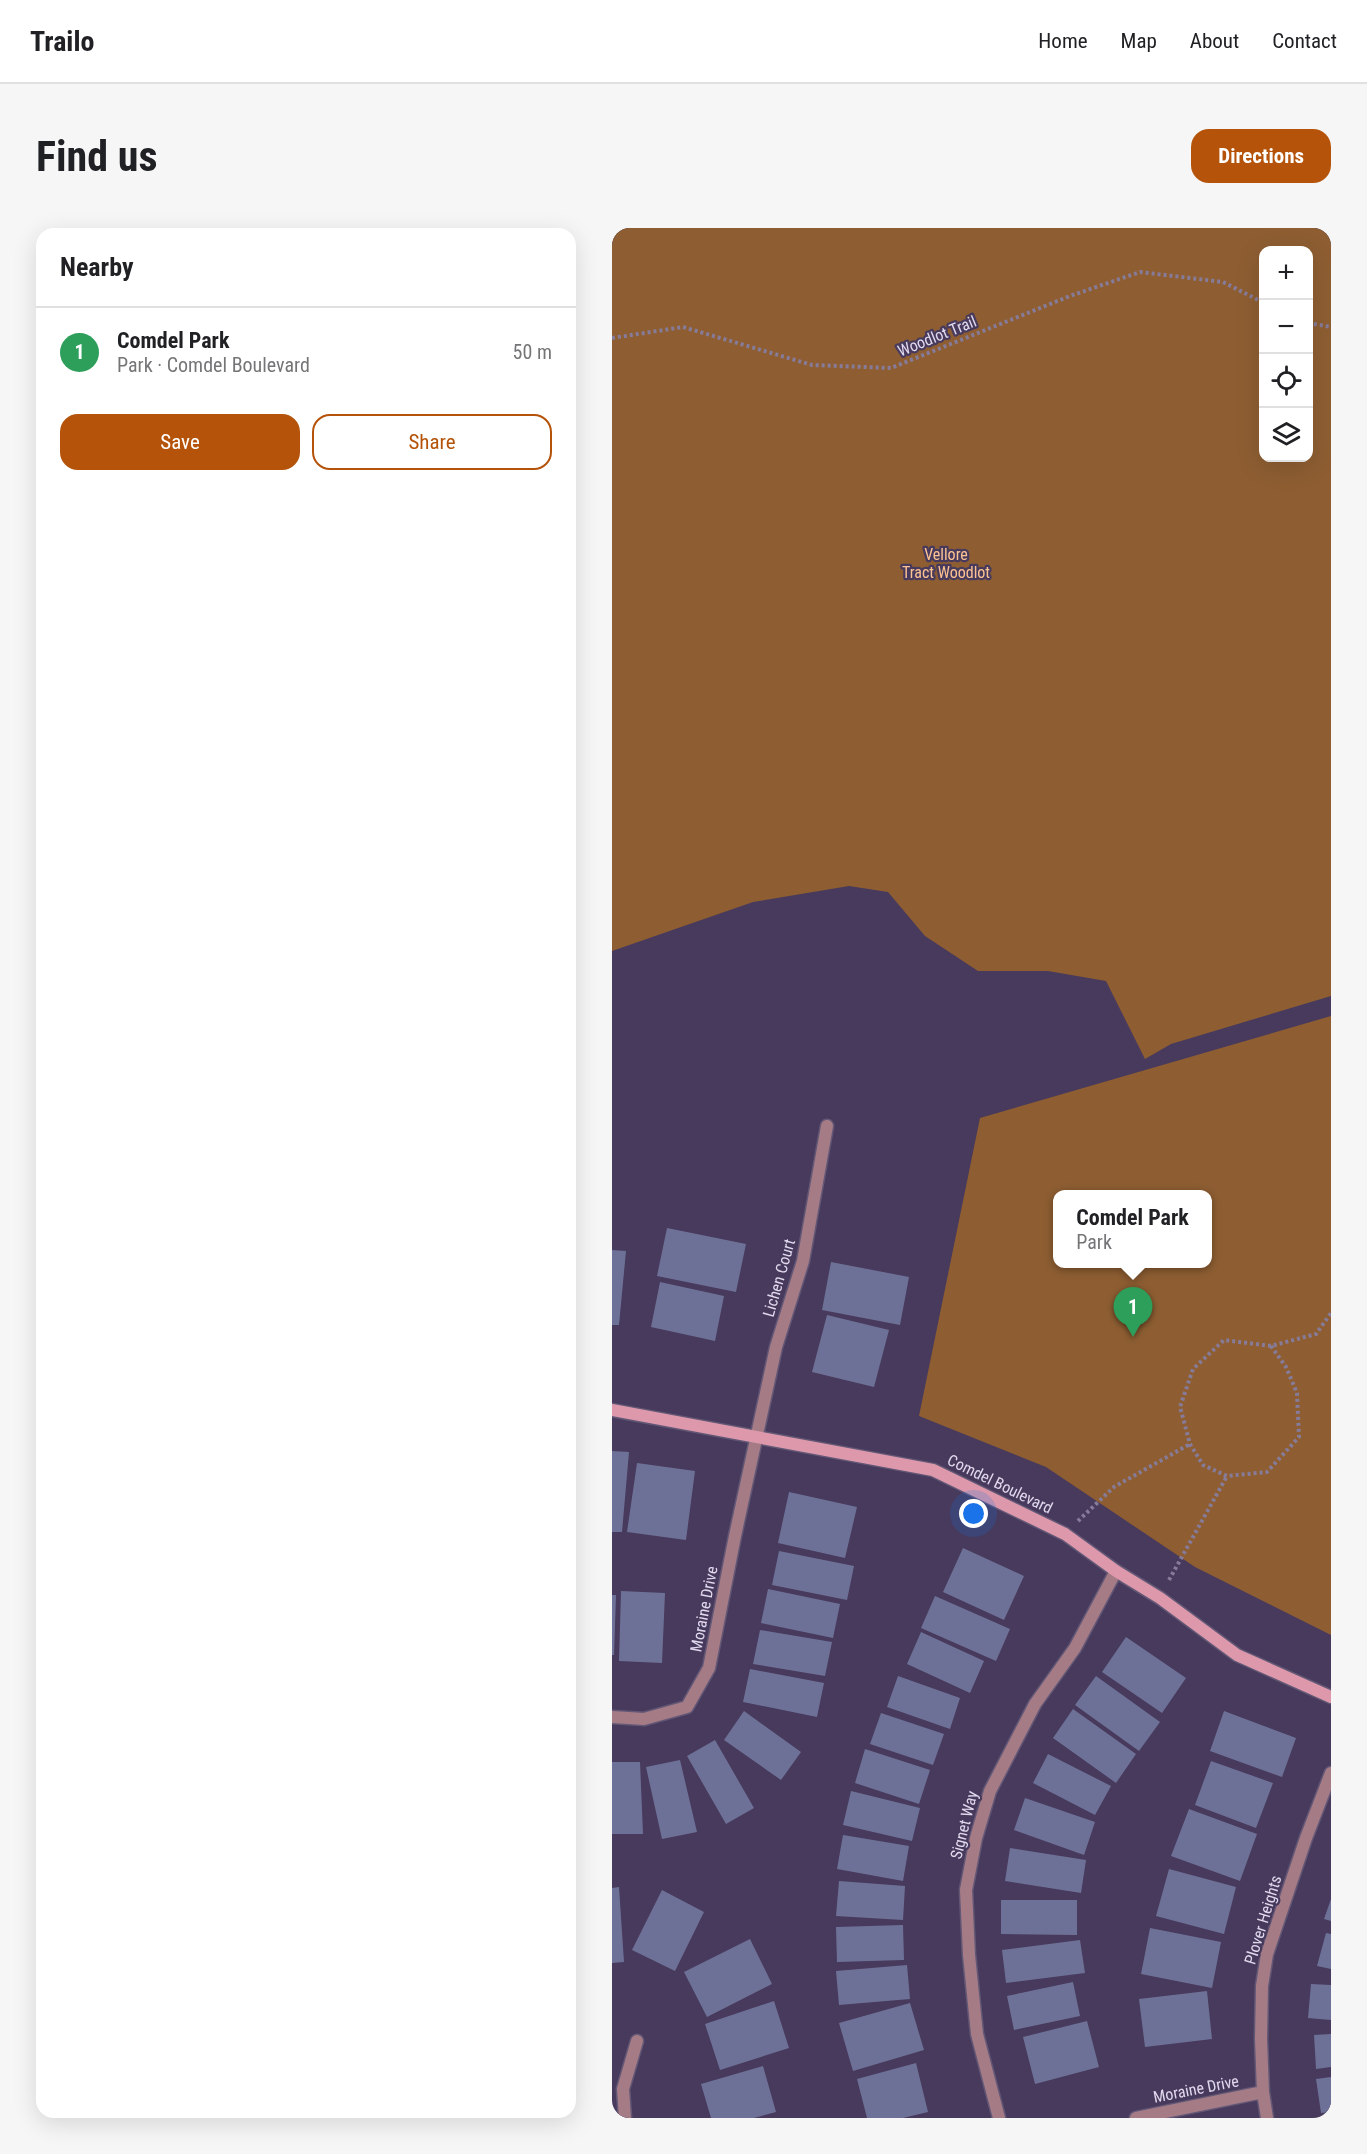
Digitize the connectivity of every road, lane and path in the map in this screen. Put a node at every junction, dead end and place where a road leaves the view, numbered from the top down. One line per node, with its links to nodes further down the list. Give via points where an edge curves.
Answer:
1 (1259, 301): 4 (path, Woodlot Trail, via 1222,282 1140,272 891,368 812,365 683,327)
2 (1313, 323): 3 (path)
3 (1331, 327)
4 (612, 338)
5 (827, 1126): 9 (street, Lichen Court, via 803,1261 776,1347)
6 (1331, 1313): 7 (path, via 1316,1334)
7 (1271, 1346): 10 (path, via 1224,1340 1193,1369 1180,1407); 11 (path, via 1298,1393 1299,1437 1267,1472)
8 (612, 1410): 9 (street, Comdel Boulevard)
9 (757, 1438): 12 (street, Comdel Boulevard, via 933,1470); 16 (street, Moraine Drive, via 709,1668 687,1707 644,1719)
10 (1190, 1444): 11 (path, via 1203,1465); 12 (path, via 1114,1487)
11 (1227, 1476): 14 (path)
12 (1065, 1534): 13 (street, Comdel Boulevard)
13 (1116, 1571): 14 (street, Comdel Boulevard); 21 (street, Signet Way, via 1075,1648 1035,1704 990,1791 976,1838 966,1890 969,1955 977,2034)
14 (1160, 1598): 15 (street, Comdel Boulevard, via 1237,1655)
15 (1331, 1697)
16 (612, 1717)
17 (1331, 1773): 19 (street, Plover Heights, via 1267,1954 1262,1986)
18 (637, 2041): 20 (street, via 623,2089)
19 (1263, 2092): 22 (street, Moraine Drive); 23 (street, Plover Heights)
20 (625, 2118)
21 (999, 2118)
22 (1136, 2118)
23 (1267, 2118)

